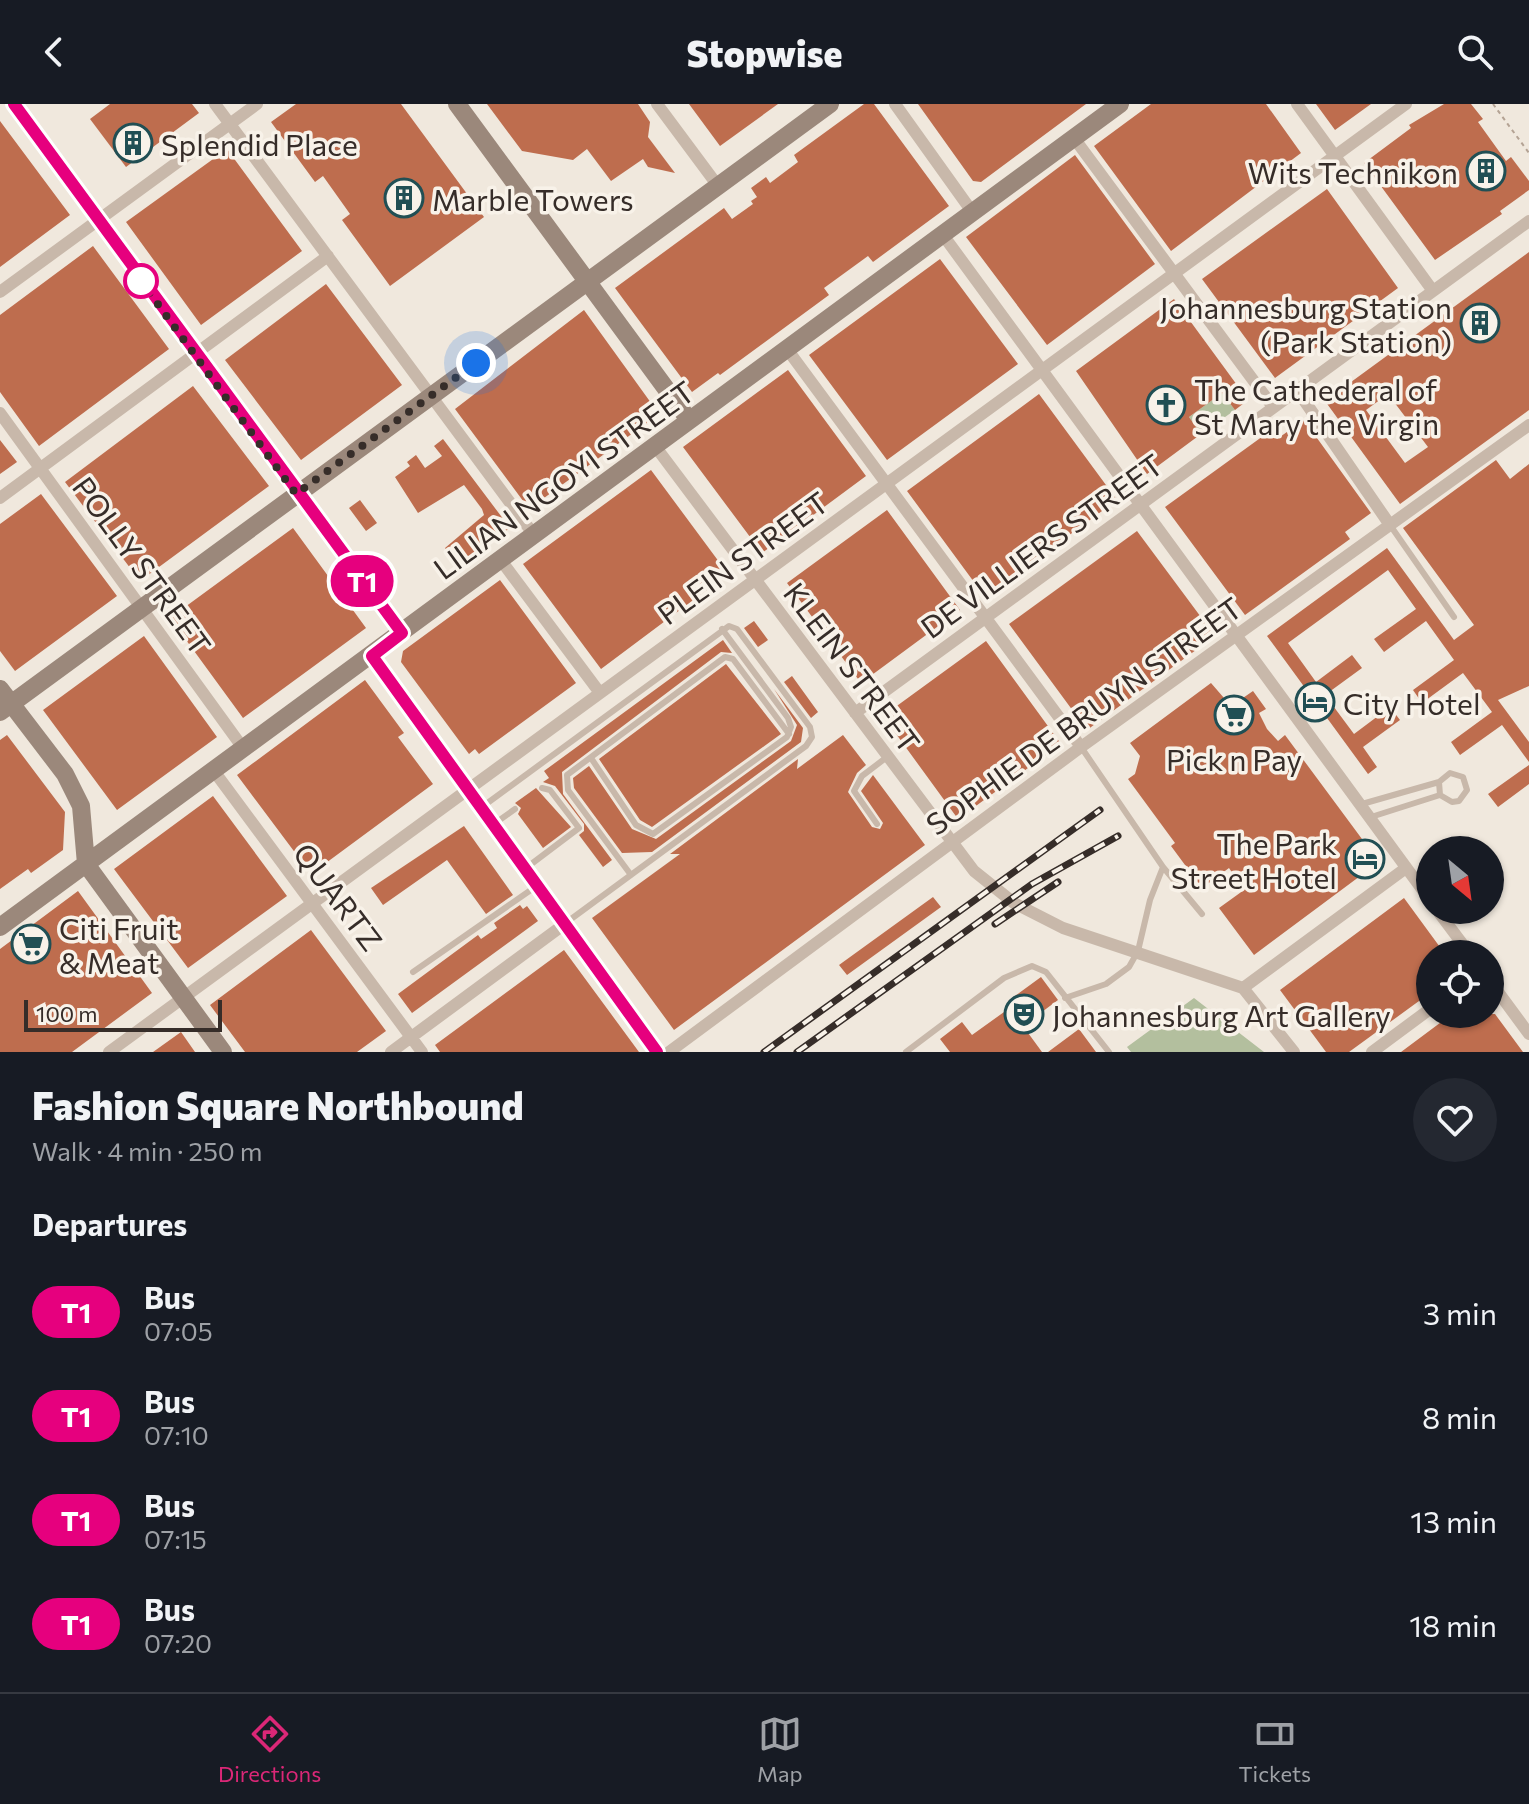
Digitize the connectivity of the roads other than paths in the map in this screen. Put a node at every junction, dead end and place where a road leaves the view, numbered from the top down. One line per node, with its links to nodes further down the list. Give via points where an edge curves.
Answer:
1 (14, 104): 16 (street)
2 (215, 104): 11 (street)
3 (257, 104): 11 (street)
4 (457, 104): 21 (street)
5 (657, 104): 14 (street)
6 (830, 104): 14 (street)
7 (895, 104): 15 (street)
8 (1120, 104): 12 (street, LILIAN NGOYI STREET)
9 (1297, 104): 13 (street)
10 (1406, 104): 13 (street, PLEIN STREET)
11 (230, 124): 16 (street); 19 (street)
12 (1074, 138): 15 (street, LILIAN NGOYI STREET); 20 (street)
13 (1335, 156): 20 (street, PLEIN STREET); 22 (street)
14 (718, 186): 21 (street)
15 (973, 213): 18 (street, LILIAN NGOYI STREET)
16 (98, 221): 23 (street); 25 (street)
17 (1529, 221): 22 (street, DE VILLIERS STREET)
18 (943, 235): 24 (street, LILIAN NGOYI STREET); 26 (street)
19 (328, 256): 25 (street); 28 (street)
20 (1174, 273): 26 (street, PLEIN STREET); 29 (street)
21 (587, 282): 28 (street); 31 (street)
22 (1433, 291): 27 (street, DE VILLIERS STREET)
23 (0, 292)
24 (787, 349): 31 (street, LILIAN NGOYI STREET); 35 (street)
25 (195, 355): 34 (street); 36 (street)
26 (1042, 370): 35 (street, PLEIN STREET); 38 (street)
27 (1297, 390): 29 (street, DE VILLIERS STREET); 39 (street)
28 (431, 396): 36 (street); 40 (street)
29 (1273, 407): 38 (street, DE VILLIERS STREET)
30 (0, 413): 34 (street, POLLY STREET)
31 (689, 420): 33 (street, LILIAN NGOYI STREET)
32 (1529, 425): 39 (street, SOPHIE DE BRUYN STREET)
33 (655, 446): 40 (street, LILIAN NGOYI STREET); 42 (street, KLEIN STREET)
34 (41, 468): 37 (street); 43 (street, POLLY STREET)
35 (886, 483): 42 (street, PLEIN STREET); 44 (street)
36 (296, 494): 43 (street); 47 (street)
37 (0, 498)
38 (1139, 505): 44 (street, DE VILLIERS STREET); 48 (street)
39 (1394, 530): 45 (lane); 48 (street, SOPHIE DE BRUYN STREET)
40 (534, 535): 41 (street, LILIAN NGOYI STREET)
41 (500, 559): 47 (street, LILIAN NGOYI STREET); 50 (street)
42 (755, 579): 50 (street, PLEIN STREET); 52 (street, KLEIN STREET)
43 (141, 608): 51 (street); 55 (street, POLLY STREET)
44 (985, 617): 52 (street, DE VILLIERS STREET); 54 (street)
45 (1454, 617)
46 (722, 629): 53 (lane, via 788,718); 64 (lane); 74 (lane, via 737,629 810,727 810,741)
47 (402, 633): 49 (street, LILIAN NGOYI STREET)
48 (1236, 635): 54 (street, SOPHIE DE BRUYN STREET); 63 (street)
49 (372, 656): 55 (street, LILIAN NGOYI STREET); 61 (street)
50 (600, 693): 61 (street, PLEIN STREET)
51 (4, 702): 70 (street, via 65,774 81,806)
52 (855, 713): 56 (street, KLEIN STREET)
53 (789, 734): 57 (lane, via 653,834 636,825); 57 (lane, via 733,659 725,657)
54 (1081, 747): 69 (street, SOPHIE DE BRUYN STREET); 71 (lane)
55 (243, 748): 58 (street, LILIAN NGOYI STREET)
56 (887, 757): 68 (lane, via 862,776 854,791); 69 (street, KLEIN STREET)
57 (591, 758): 74 (lane, via 567,775 566,786)
58 (214, 771): 70 (street, LILIAN NGOYI STREET); 77 (street, QUARTZ)
59 (1439, 782): 62 (lane); 62 (lane, via 1457,773 1467,783 1459,801); 63 (lane)
60 (542, 788): 72 (lane, via 550,790 579,828)
61 (468, 789): 64 (street); 77 (street, PLEIN STREET)
62 (1440, 795): 66 (lane)
63 (1358, 803): 66 (street)
64 (482, 807): 67 (street)
65 (515, 809): 67 (lane)
66 (1369, 818): 73 (street)
67 (494, 824): 72 (street)
68 (877, 824)
69 (952, 842): 81 (street, KLEIN STREET, via 974,871 1014,903 1063,928); 90 (street, SOPHIE DE BRUYN STREET)
70 (86, 864): 80 (street, LILIAN NGOYI STREET); 84 (street)
71 (1162, 866): 78 (lane); 81 (lane)
72 (526, 868): 76 (street)
73 (1406, 868): 75 (street); 83 (street)
74 (631, 875): 79 (lane)
75 (1416, 881)
76 (538, 885): 79 (street); 82 (lane)
77 (312, 903): 84 (street, PLEIN STREET); 89 (street, QUARTZ)
78 (1202, 914)
79 (566, 923): 89 (street); 95 (street)
80 (0, 927)
81 (1138, 951): 83 (street, KLEIN STREET); 85 (lane, via 1119,977)
82 (413, 972)
83 (1243, 988): 98 (street)
84 (183, 997): 91 (street, PLEIN STREET); 92 (street)
85 (1065, 998): 96 (lane, via 1041,968 1021,969); 97 (lane)
86 (1504, 1000): 88 (street)
87 (1416, 1019): 99 (street)
88 (1529, 1034)
89 (411, 1037): 93 (street); 94 (street, QUARTZ)
90 (672, 1051)
91 (109, 1052)
92 (223, 1052)
93 (391, 1052)
94 (422, 1052)
95 (657, 1052)
96 (906, 1052)
97 (1109, 1052)
98 (1294, 1052)
99 (1372, 1052)

